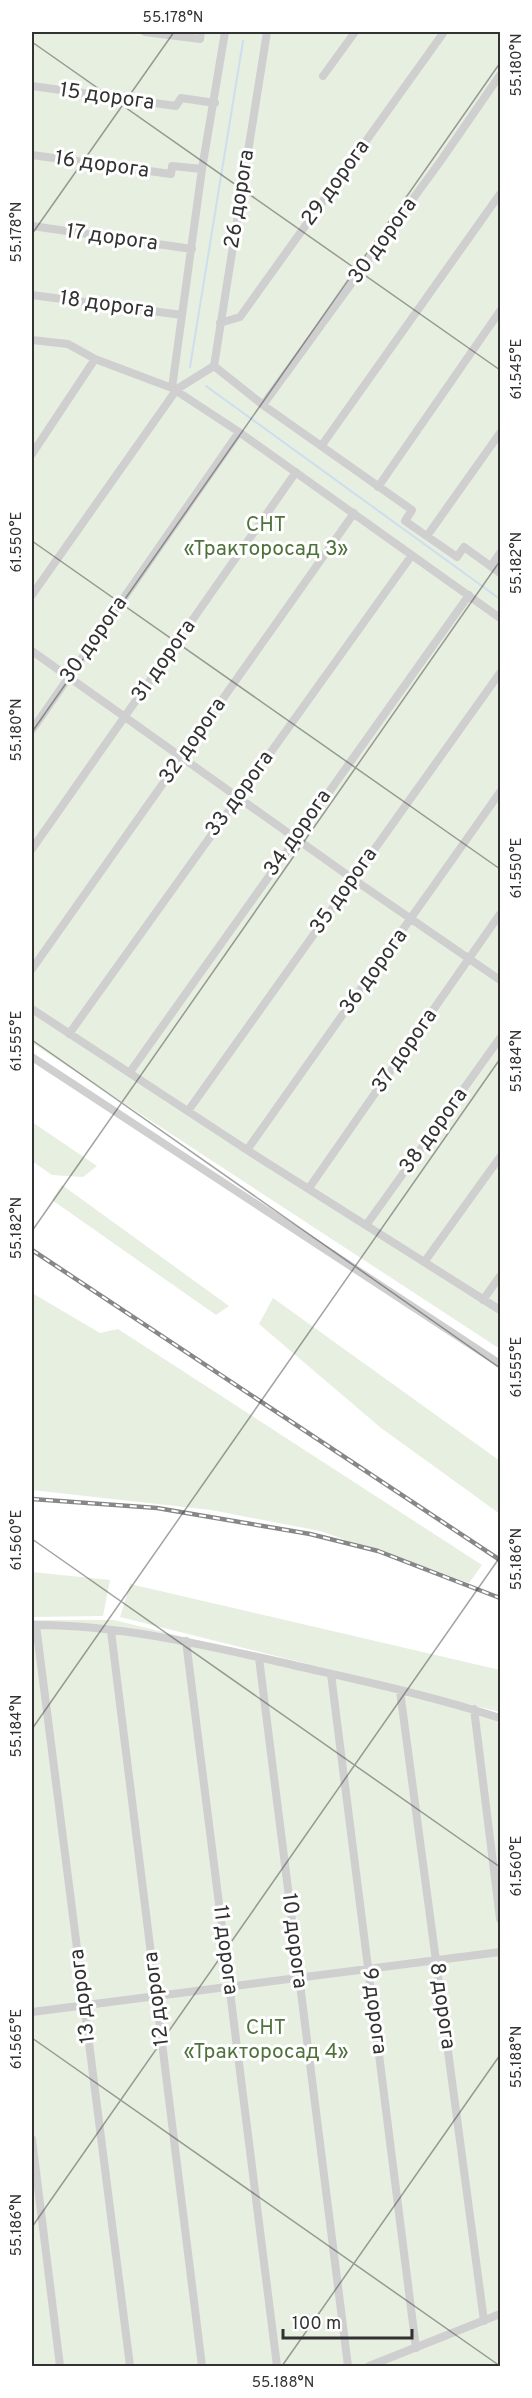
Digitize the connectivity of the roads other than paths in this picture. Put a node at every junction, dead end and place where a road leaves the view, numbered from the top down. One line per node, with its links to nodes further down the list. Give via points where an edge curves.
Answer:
1 (145, 32): 2 (street, via 200,39)
2 (201, 32)
3 (223, 32): 10 (street)
4 (355, 32): 8 (street)
5 (444, 32): 19 (street, 29 дорога, via 240,317)
6 (267, 34): 19 (street, 26 дорога)
7 (501, 75): 24 (street, 30 дорога)
8 (323, 76)
9 (32, 86): 10 (street, 15 дорога, via 176,106 181,98)
10 (214, 103): 12 (street)
11 (32, 155): 12 (street, 16 дорога, via 171,174 172,166)
12 (202, 170): 15 (street)
13 (501, 194): 27 (street)
14 (32, 226): 15 (street, 17 дорога)
15 (192, 249): 18 (street)
16 (32, 295): 18 (street, 18 дорога)
17 (501, 311): 30 (street)
18 (182, 315): 23 (street)
19 (220, 323): 22 (street, 26 дорога)
20 (32, 340): 21 (street, via 68,344)
21 (95, 359): 23 (street); 28 (street)
22 (214, 366): 23 (street); 24 (street)
23 (174, 389): 25 (street); 37 (street)
24 (263, 405): 27 (street)
25 (239, 432): 29 (street); 42 (street, 30 дорога)
26 (501, 433): 32 (street)
27 (322, 445): 30 (street)
28 (32, 453)
29 (296, 472): 31 (street); 43 (street, 31 дорога)
30 (378, 487): 32 (street, via 412,510 405,521)
31 (354, 513): 34 (street); 45 (street, 32 дорога)
32 (427, 536): 35 (street, via 458,557 464,547)
33 (501, 553): 35 (street)
34 (412, 555): 38 (street); 47 (street, 33 дорога)
35 (491, 566): 36 (street)
36 (501, 573)
37 (32, 595)
38 (469, 595): 39 (street); 48 (street, 34 дорога)
39 (501, 618)
40 (32, 651): 42 (street)
41 (501, 673): 50 (street, 35 дорога)
42 (68, 677): 43 (street); 44 (street, 30 дорога)
43 (125, 716): 45 (street); 49 (street, 31 дорога)
44 (32, 730)
45 (182, 757): 47 (street); 54 (street, 32 дорога)
46 (501, 792): 52 (street, 36 дорога)
47 (238, 798): 48 (street); 57 (street, 33 дорога)
48 (295, 838): 50 (street); 60 (street, 34 дорога)
49 (32, 849)
50 (353, 879): 52 (street); 61 (street, 35 дорога)
51 (501, 914): 53 (street, 37 дорога)
52 (412, 919): 53 (street); 62 (street, 36 дорога)
53 (470, 960): 55 (street); 64 (street, 37 дорога)
54 (32, 969)
55 (501, 980)
56 (32, 1009): 57 (street)
57 (69, 1034): 60 (street)
58 (501, 1038): 65 (street, 38 дорога)
59 (32, 1057): 70 (street)
60 (130, 1072): 61 (street)
61 (188, 1111): 62 (street)
62 (247, 1150): 64 (street)
63 (501, 1157): 66 (street)
64 (309, 1188): 65 (street)
65 (367, 1224): 66 (street)
66 (425, 1262): 68 (street)
67 (501, 1276): 68 (street)
68 (483, 1300): 69 (street)
69 (501, 1310)
70 (501, 1364)
71 (34, 1625): 72 (street); 86 (street, 13 дорога, via 55,1761)
72 (111, 1631): 73 (street); 85 (street, 12 дорога)
73 (186, 1641): 74 (street); 84 (street, 11 дорога)
74 (259, 1658): 75 (street); 83 (street, 10 дорога)
75 (331, 1674): 76 (street); 82 (street, 9 дорога)
76 (400, 1691): 77 (street); 81 (street, 8 дорога)
77 (474, 1709): 78 (street); 79 (street)
78 (501, 1718)
79 (501, 1919)
80 (501, 1952): 81 (street)
81 (436, 1960): 82 (street); 90 (street, 8 дорога)
82 (368, 1968): 83 (street); 91 (street, 9 дорога)
83 (299, 1978): 84 (street); 96 (street, 10 дорога)
84 (230, 1987): 85 (street); 95 (street, 11 дорога)
85 (157, 1996): 86 (street); 94 (street, 12 дорога)
86 (84, 2005): 87 (street); 93 (street, 13 дорога)
87 (32, 2012)
88 (32, 2139): 92 (street)
89 (501, 2314): 90 (street)
90 (484, 2321): 91 (street)
91 (416, 2348): 97 (street)
92 (60, 2367)
93 (130, 2367)
94 (202, 2367)
95 (277, 2367)
96 (348, 2367)
97 (369, 2367)

